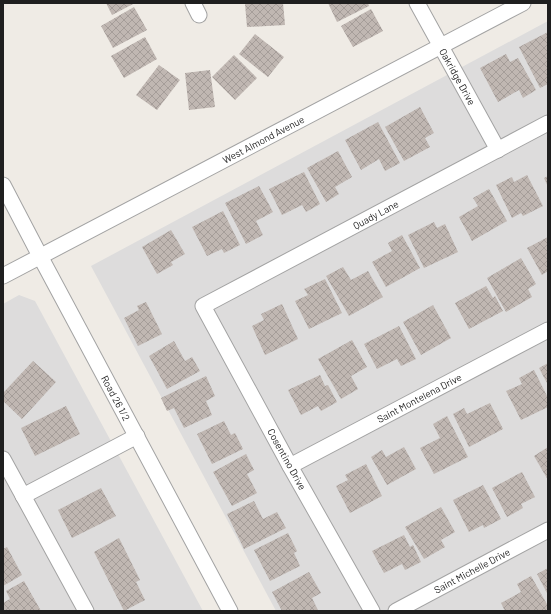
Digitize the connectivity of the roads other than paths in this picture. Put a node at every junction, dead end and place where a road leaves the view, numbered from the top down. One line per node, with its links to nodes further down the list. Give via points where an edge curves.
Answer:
1 (417, 3): 3 (street, Oakridge Drive)
2 (523, 3): 3 (street, West Almond Avenue)
3 (440, 47): 5 (street, Oakridge Drive); 7 (street, West Almond Avenue)
4 (548, 123): 5 (street, Quady Lane)
5 (498, 150): 9 (street, Quady Lane)
6 (3, 184): 7 (street, Road 26 1/2)
7 (40, 256): 8 (street, West Almond Avenue); 11 (street, Road 26 1/2)
8 (3, 276)
9 (203, 306): 13 (street, Cosentino Drive)
10 (548, 330): 13 (street, Saint Montelena Drive)
11 (137, 436): 14 (street); 17 (street, Road 26 1/2)
12 (3, 459): 14 (street)
13 (290, 466): 18 (street, Cosentino Drive)
14 (23, 496): 16 (street)
15 (548, 530): 19 (street, Saint Michelle Drive)
16 (86, 611)
17 (230, 611)
18 (372, 611)
19 (396, 611)

